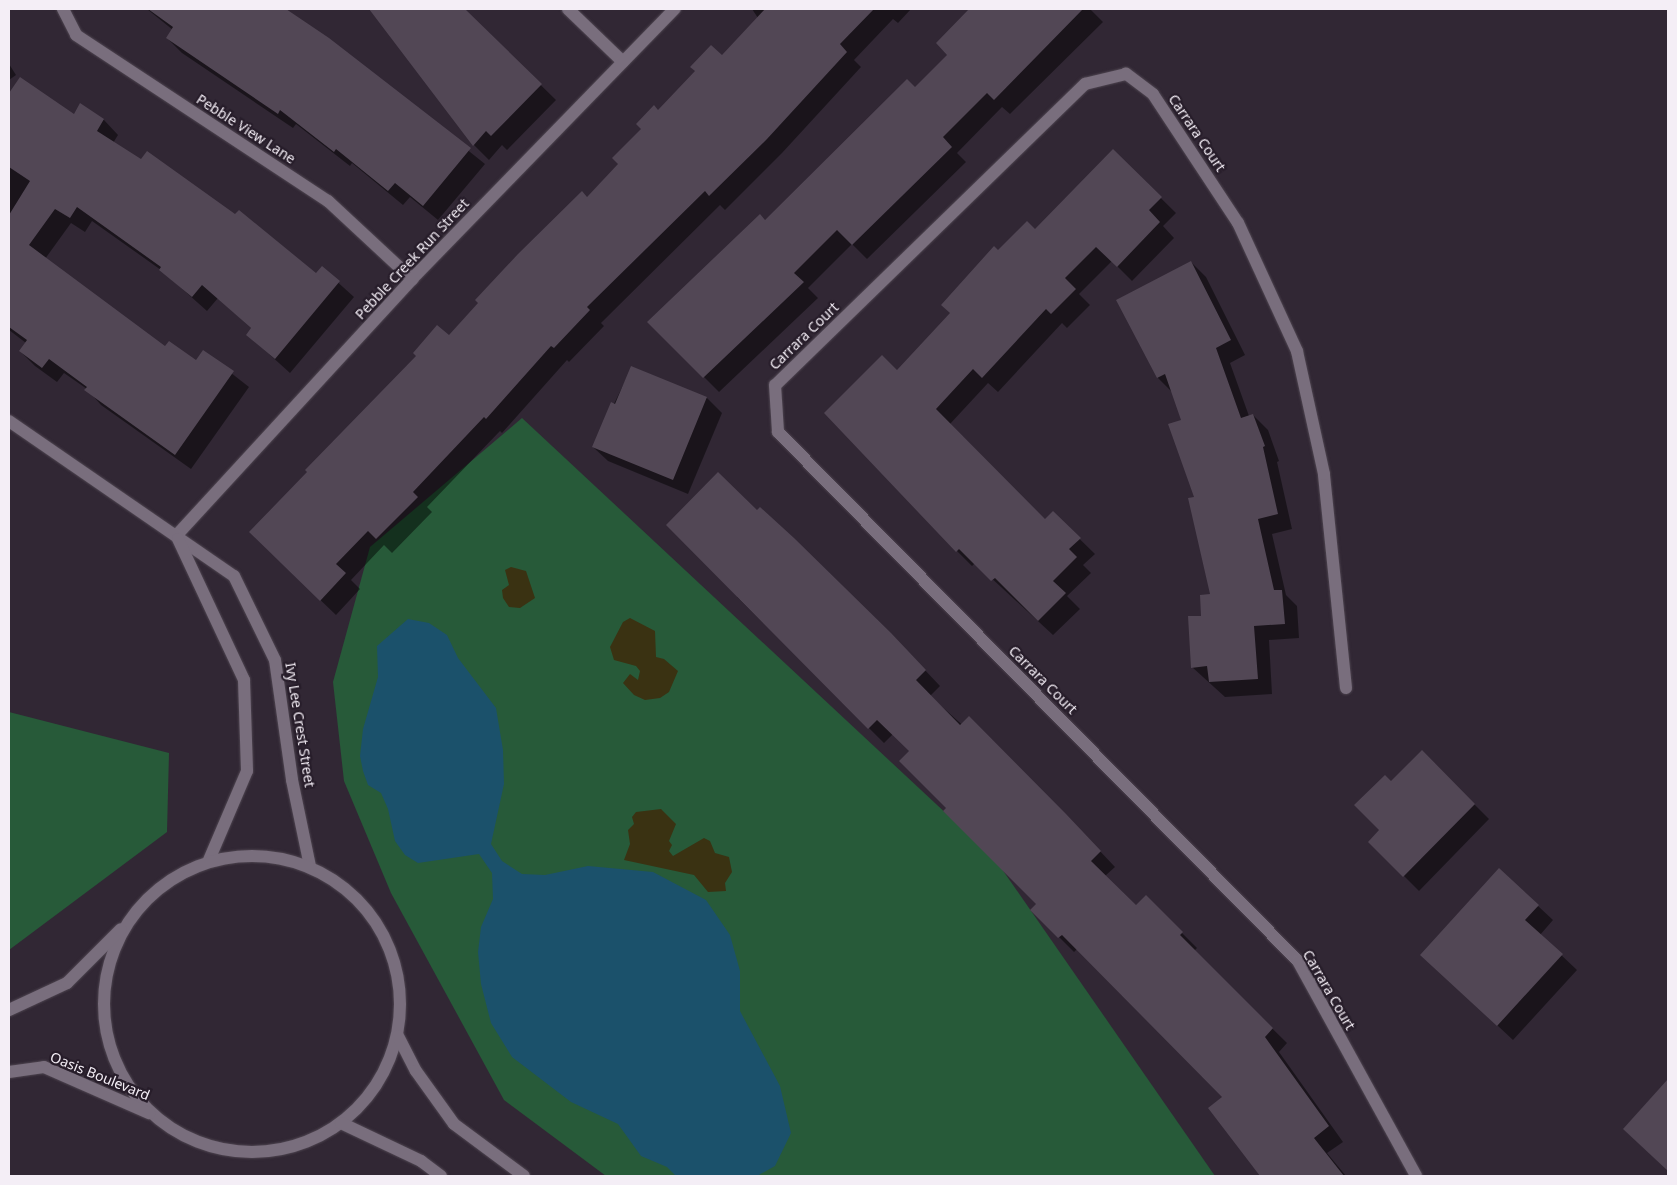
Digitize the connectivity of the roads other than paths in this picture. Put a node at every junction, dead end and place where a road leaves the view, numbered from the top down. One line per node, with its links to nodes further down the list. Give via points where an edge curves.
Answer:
1 (63, 9): 5 (street, Pebble View Lane, via 76,35 328,201)
2 (568, 9): 4 (street)
3 (675, 9): 4 (street, Pebble Creek Run Street)
4 (623, 62): 5 (street, Pebble Creek Run Street)
5 (412, 279): 7 (street, Pebble Creek Run Street)
6 (9, 421): 7 (street, Ivy Lee Crest Street)
7 (176, 536): 9 (street, via 244,680 247,771); 10 (street, Ivy Lee Crest Street, via 234,576 275,660 292,780)
8 (1346, 688): 19 (street, Carrara Court, via 1324,474 1297,351 1238,223 1153,94 1126,74 1085,84 775,385 778,432 1298,961)
9 (209, 860): 10 (street, Oasis Boulevard, via 260,854); 11 (street, Oasis Boulevard, via 177,875 149,896)
10 (310, 866): 13 (street, Oasis Boulevard, via 354,894 385,935 400,984)
11 (126, 923): 12 (street, Oasis Boulevard, via 67,983); 15 (street, Oasis Boulevard, via 106,971 104,1023 119,1072)
12 (9, 1010)
13 (398, 1036): 16 (street, Oasis Boulevard, via 386,1070 366,1099); 18 (street, Oasis Boulevard, via 416,1071 454,1124)
14 (9, 1072): 15 (street, Oasis Boulevard, via 44,1067)
15 (150, 1113): 16 (street, Oasis Boulevard, via 193,1141 243,1153 295,1147)
16 (341, 1123): 17 (street, via 421,1162)
17 (441, 1176)
18 (524, 1176)
19 (1416, 1176)

